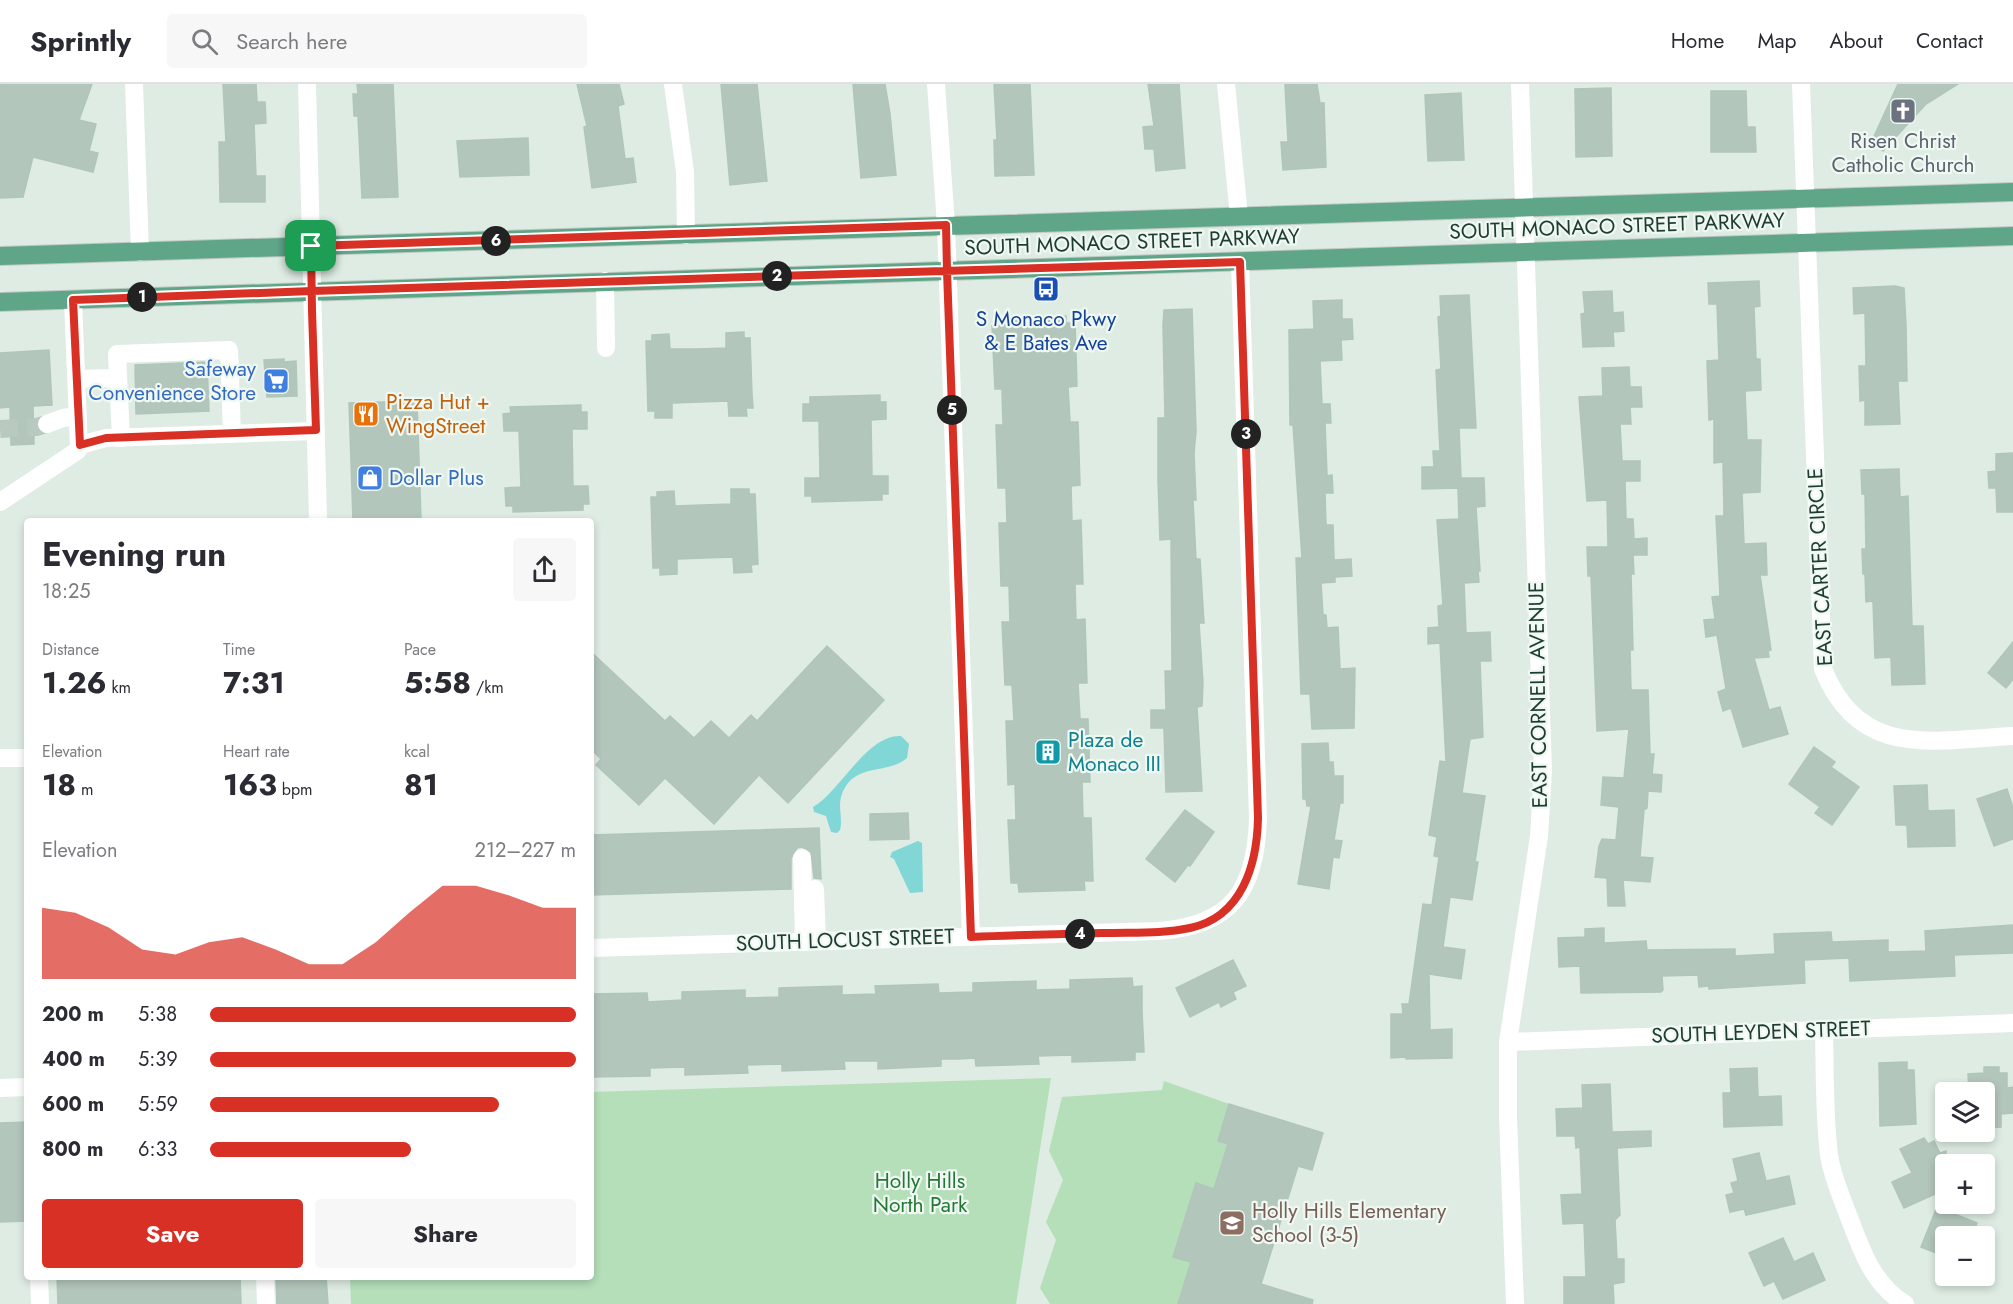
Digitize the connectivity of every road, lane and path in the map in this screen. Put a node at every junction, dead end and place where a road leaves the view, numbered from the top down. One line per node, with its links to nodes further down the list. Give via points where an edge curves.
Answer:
1 (134, 84): 17 (street)
2 (307, 84): 16 (street)
3 (673, 84): 13 (street, via 685,172)
4 (936, 84): 12 (street)
5 (1226, 84): 11 (street)
6 (1520, 84): 10 (street, EAST CORNELL AVENUE)
7 (1801, 84): 9 (street, EAST CARTER CIRCLE)
8 (2013, 192): 9 (main road, SOUTH MONACO STREET PARKWAY)
9 (1806, 199): 10 (main road, SOUTH MONACO STREET PARKWAY); 15 (street, EAST CARTER CIRCLE)
10 (1523, 207): 11 (main road, SOUTH MONACO STREET PARKWAY); 18 (street, EAST CORNELL AVENUE)
11 (1239, 216): 12 (main road, SOUTH MONACO STREET PARKWAY)
12 (946, 225): 13 (main road, SOUTH MONACO STREET PARKWAY); 21 (street)
13 (686, 235): 16 (main road, SOUTH MONACO STREET PARKWAY)
14 (2013, 236): 15 (main road, SOUTH MONACO STREET PARKWAY)
15 (1807, 243): 18 (main road, SOUTH MONACO STREET PARKWAY); 37 (street, EAST CARTER CIRCLE, via 1820,654 1831,690 1849,713 1871,729 1895,737 1923,740)
16 (311, 246): 17 (main road, SOUTH MONACO STREET PARKWAY); 23 (street)
17 (140, 252): 19 (main road, SOUTH MONACO STREET PARKWAY)
18 (1524, 252): 20 (main road, SOUTH MONACO STREET PARKWAY); 46 (street, EAST CORNELL AVENUE, via 1543,771 1539,836)
19 (0, 256)
20 (1240, 262): 21 (main road, SOUTH MONACO STREET PARKWAY); 41 (street, SOUTH LOCUST STREET, via 1258,818 1253,866 1246,885 1208,922 1178,930)
21 (947, 271): 22 (main road, SOUTH MONACO STREET PARKWAY); 41 (street)
22 (605, 281): 23 (main road, SOUTH MONACO STREET PARKWAY); 26 (street)
23 (312, 291): 24 (main road, SOUTH MONACO STREET PARKWAY); 31 (street)
24 (73, 300): 25 (main road, SOUTH MONACO STREET PARKWAY); 28 (street)
25 (0, 302)
26 (606, 348)
27 (118, 378): 28 (street); 32 (street, via 117,354 229,350); 33 (street)
28 (76, 379): 29 (street)
29 (78, 416): 30 (street); 34 (street)
30 (47, 424)
31 (316, 430): 32 (street); 36 (street)
32 (232, 434): 33 (street)
33 (121, 438): 34 (street)
34 (80, 445): 35 (street, via 77,452)
35 (0, 502)
36 (318, 518)
37 (2013, 736)
38 (0, 758): 39 (street)
39 (24, 758)
40 (808, 864): 42 (street)
41 (971, 937): 42 (street, SOUTH LOCUST STREET)
42 (810, 941): 43 (street, SOUTH LOCUST STREET)
43 (594, 948)
44 (2013, 1023): 45 (street, SOUTH LEYDEN STREET)
45 (1824, 1030): 46 (street, SOUTH LEYDEN STREET); 54 (street, via 1829,1157 1836,1184 1864,1257 1886,1289)
46 (1508, 1041): 53 (street, EAST CORNELL AVENUE)
47 (24, 1087): 48 (street)
48 (0, 1088)
49 (39, 1280): 51 (street)
50 (265, 1280): 52 (street)
51 (40, 1304)
52 (266, 1304)
53 (1515, 1304)
54 (1905, 1304)

